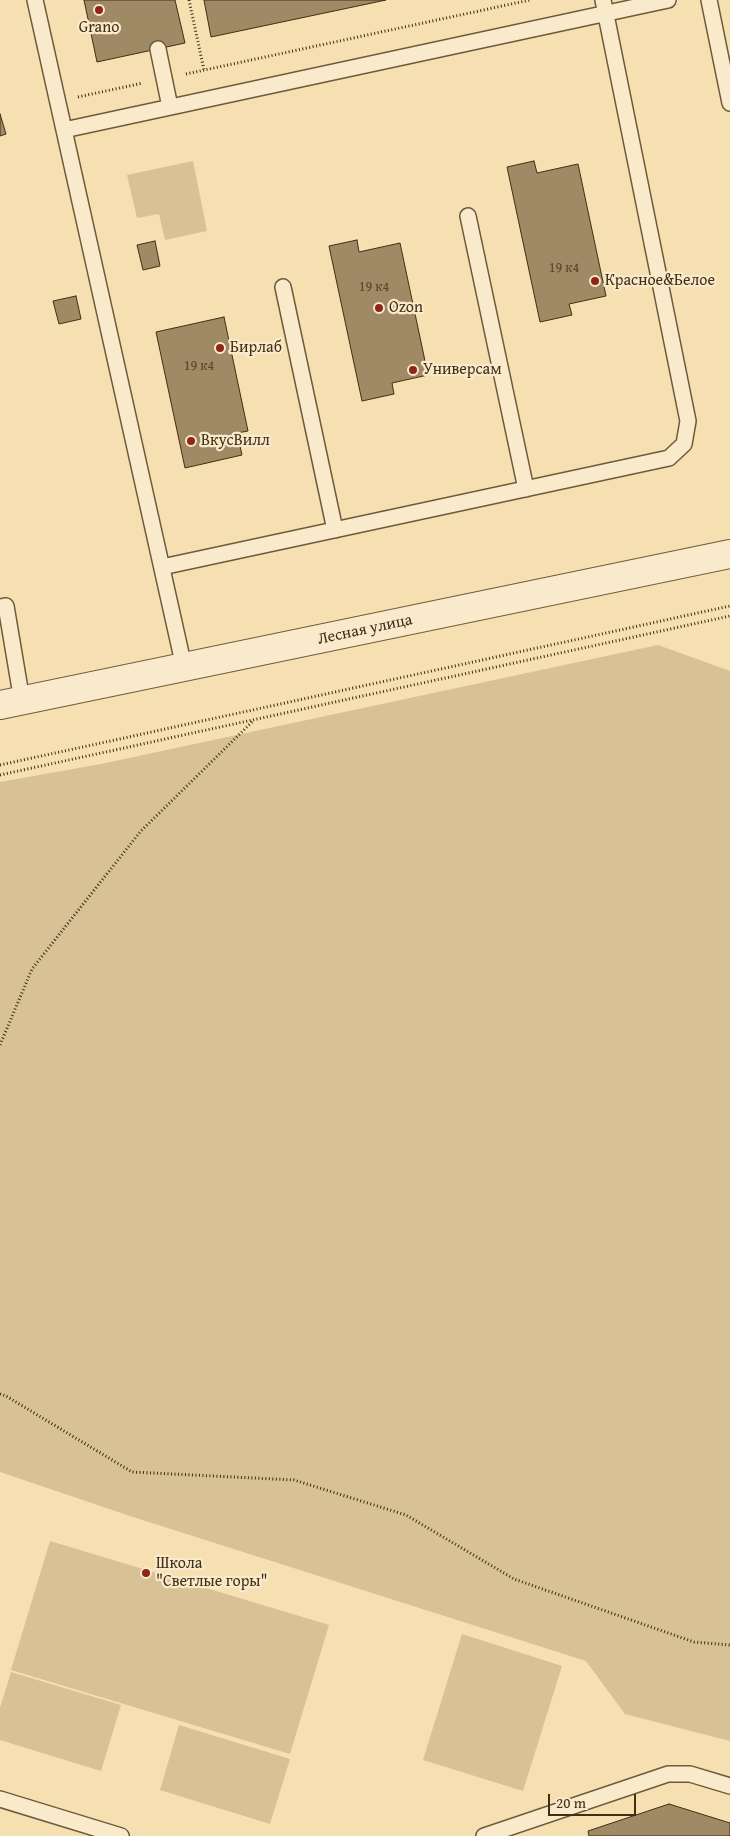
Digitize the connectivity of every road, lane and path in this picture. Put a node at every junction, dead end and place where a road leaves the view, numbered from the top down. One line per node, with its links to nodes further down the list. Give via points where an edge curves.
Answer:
1 (35, 0): 10 (lane)
2 (189, 0): 8 (path)
3 (530, 0): 8 (path)
4 (668, 0): 6 (lane)
5 (708, 0): 11 (lane)
6 (604, 7): 12 (lane); 16 (lane, via 688,421 684,444 669,458)
7 (158, 49): 9 (lane)
8 (204, 70): 9 (path)
9 (164, 78): 10 (path); 12 (lane)
10 (57, 101): 13 (lane)
11 (730, 102)
12 (170, 107): 13 (lane)
13 (64, 130): 19 (lane)
14 (468, 216): 16 (lane)
15 (283, 287): 17 (lane)
16 (526, 489): 17 (lane)
17 (335, 530): 19 (lane)
18 (730, 554): 23 (street, Лесная улица)
19 (162, 567): 23 (lane)
20 (730, 606): 26 (path)
21 (0, 607): 24 (lane, via 6,606)
22 (730, 616): 25 (path)
23 (184, 667): 24 (street, Лесная улица)
24 (11, 703)
25 (253, 721): 27 (path); 28 (path, via 140,832 32,969)
26 (0, 765)
27 (0, 776)
28 (0, 1045)
29 (0, 1394): 30 (path, via 132,1472 294,1480 406,1515 514,1579 694,1642)
30 (730, 1645)
31 (730, 1786): 34 (lane, via 690,1774 668,1774)
32 (0, 1799): 33 (lane)
33 (121, 1836)
34 (484, 1836)

